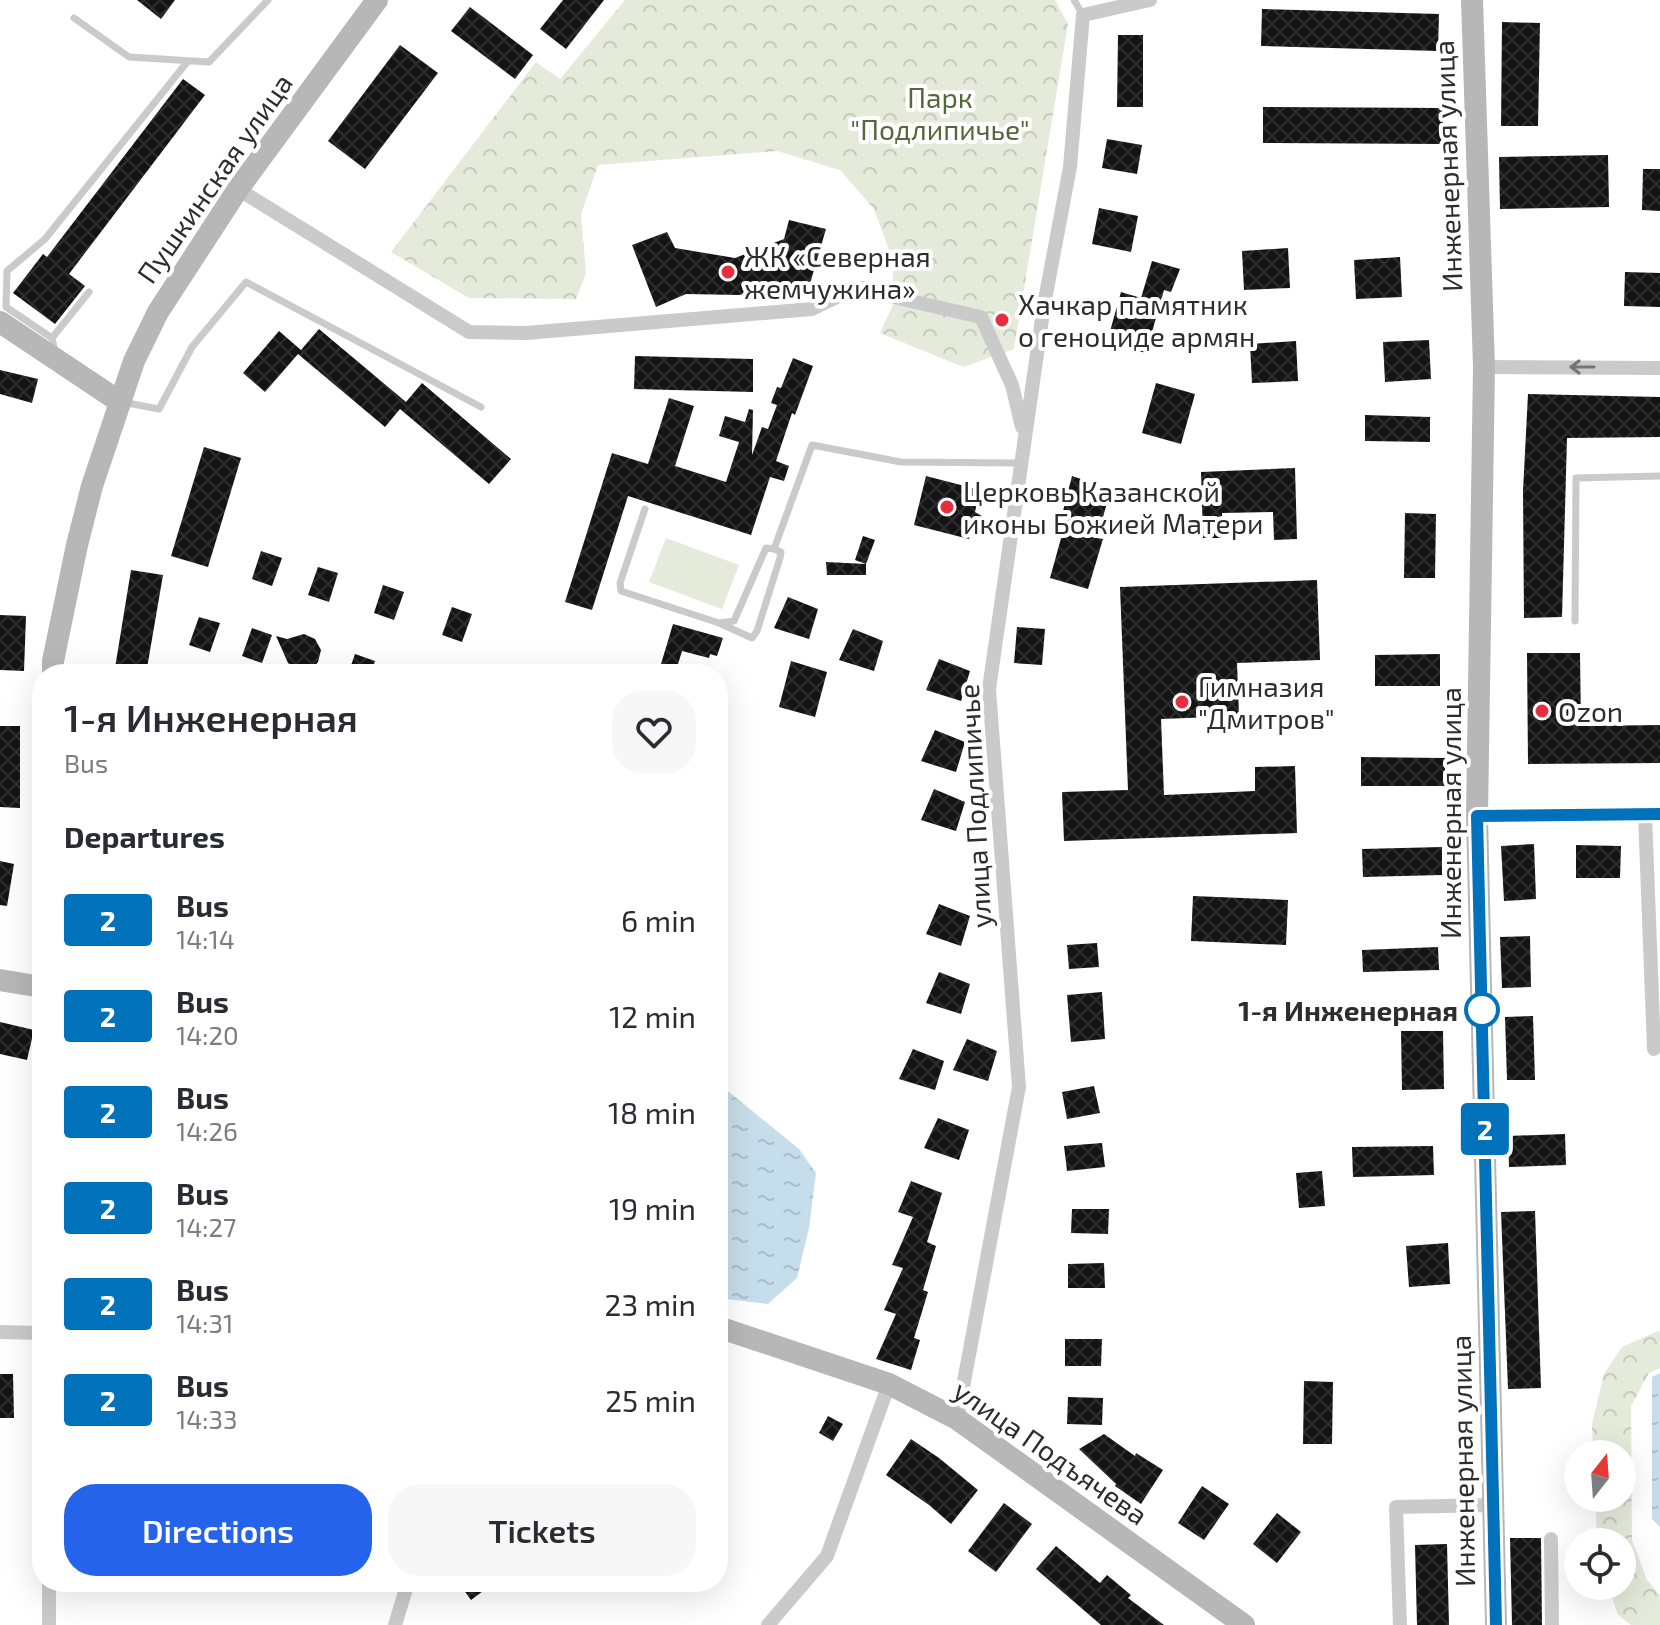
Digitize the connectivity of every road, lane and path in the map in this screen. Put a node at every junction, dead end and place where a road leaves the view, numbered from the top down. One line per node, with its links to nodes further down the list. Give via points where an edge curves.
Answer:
1 (268, 0): 8 (lane, via 209,62)
2 (377, 0): 9 (street, Пушкинская улица)
3 (1074, 0): 6 (lane)
4 (1150, 0): 6 (street)
5 (1472, 0): 13 (street, Инженерная улица)
6 (1083, 15): 17 (street, улица Подлипичье, via 1070,167)
7 (74, 18): 8 (lane, via 129,57)
8 (188, 61): 12 (lane, via 45,239 7,271 6,307)
9 (238, 189): 15 (street, Пушкинская улица, via 158,312); 17 (street, via 469,332 526,333 812,309 864,288 981,317 1012,385)
10 (89, 292): 12 (lane)
11 (0, 322): 12 (street)
12 (54, 350): 15 (street)
13 (1484, 367): 14 (street, one-way to 13); 26 (street, Инженерная улица)
14 (1660, 368)
15 (120, 402): 16 (lane, via 159,409 192,347 246,282); 24 (street, Пушкинская улица, via 92,486)
16 (481, 407)
17 (1025, 436): 18 (street, улица Подлипичье)
18 (1021, 463): 21 (lane, via 901,462 814,445); 34 (street, улица Подлипичье, via 989,689 1019,1087)
19 (1660, 476): 22 (lane, via 1576,478)
20 (645, 509): 23 (lane, via 621,591)
21 (774, 549): 23 (lane, via 766,548 734,621); 23 (lane, via 781,552 780,558 752,638)
22 (1575, 621)
23 (719, 623)
24 (53, 664)
25 (1653, 814): 26 (street); 29 (street)
26 (1477, 816): 35 (street, Инженерная улица)
27 (0, 980): 28 (street)
28 (32, 985)
29 (1654, 1049)
30 (728, 1330): 33 (street, улица Подъячева)
31 (0, 1332): 32 (street)
32 (32, 1333)
33 (889, 1384): 34 (street, улица Подъячева); 41 (street, via 827,1556)
34 (957, 1419): 42 (street, улица Подъячева)
35 (1493, 1505): 43 (street, via 1396,1507); 44 (street, Инженерная улица)
36 (1551, 1539): 45 (street)
37 (49, 1592): 39 (street)
38 (405, 1592): 40 (street)
39 (49, 1625)
40 (395, 1625)
41 (768, 1625)
42 (1244, 1625)
43 (1400, 1625)
44 (1496, 1625)
45 (1552, 1625)

